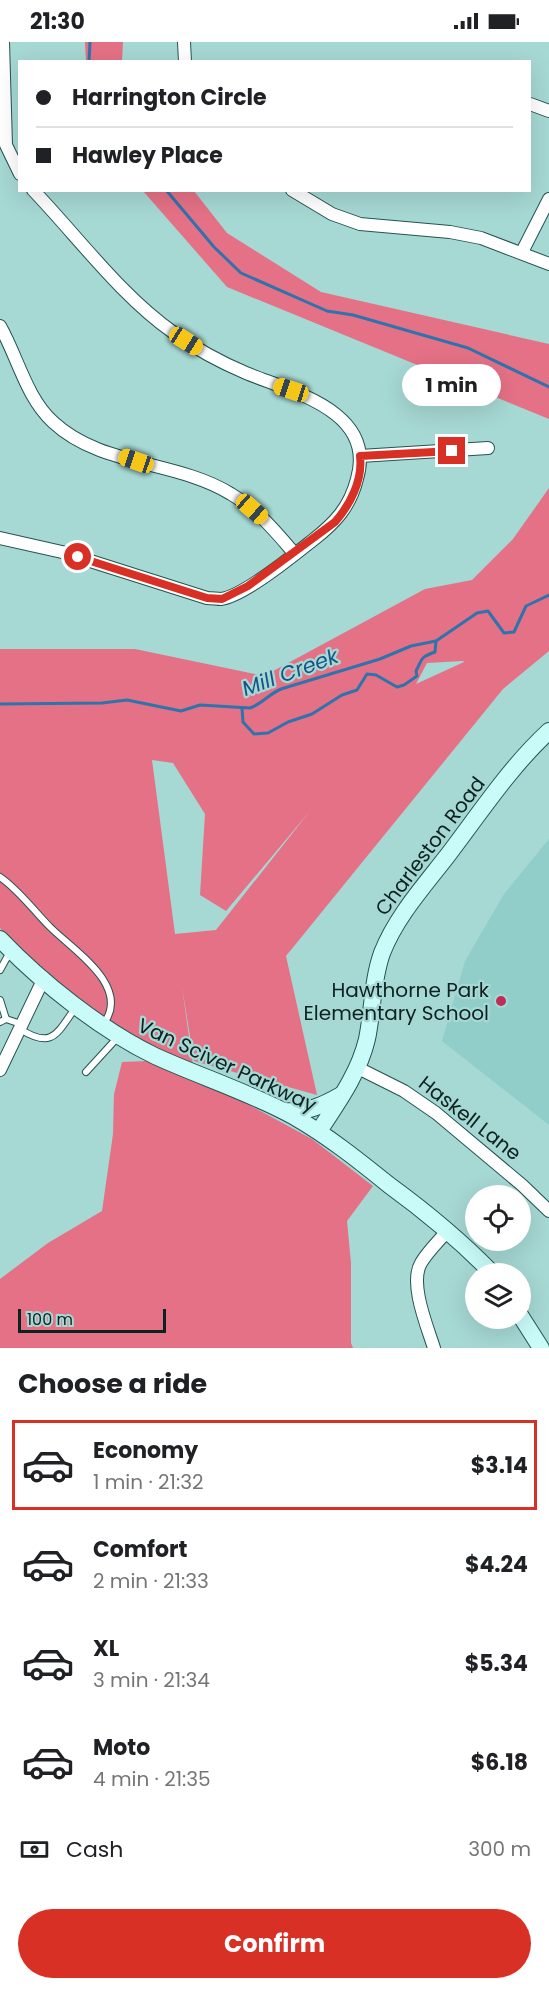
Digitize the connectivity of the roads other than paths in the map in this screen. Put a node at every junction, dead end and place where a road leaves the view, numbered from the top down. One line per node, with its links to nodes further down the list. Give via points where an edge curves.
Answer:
1 (3, 42): 6 (street, via 6,145)
2 (184, 42): 3 (street)
3 (185, 60)
4 (531, 105): 5 (street)
5 (549, 111)
6 (18, 170)
7 (35, 192): 14 (street, via 132,296 172,332 230,365 330,409 356,440)
8 (295, 192): 10 (street, via 325,211 360,224 466,235)
9 (549, 199): 10 (street)
10 (522, 252): 11 (street)
11 (549, 264)
12 (0, 326): 16 (street, via 34,398 63,431 86,445 231,493 261,517)
13 (488, 448): 14 (street)
14 (360, 456): 16 (street, via 355,488 344,512)
15 (0, 538): 16 (street, via 46,547 207,598 222,599 248,586)
16 (294, 553)
17 (549, 731): 29 (street, Charleston Road, via 501,784 388,938 376,974 371,1019)
18 (0, 877): 26 (lane, via 99,972 110,994 111,1008)
19 (5, 945): 20 (lane); 21 (street, Van Sciver Parkway)
20 (0, 970)
21 (44, 978): 23 (street, Van Sciver Parkway); 25 (street)
22 (0, 1000): 24 (lane)
23 (77, 1006): 25 (lane, via 50,1038 42,1040); 26 (street, Van Sciver Parkway)
24 (3, 1020): 25 (lane)
25 (21, 1026): 28 (street)
26 (102, 1026): 27 (street, Van Sciver Parkway)
27 (118, 1036): 30 (lane); 32 (street, Van Sciver Parkway)
28 (1, 1066)
29 (358, 1068): 31 (street, Charleston Road); 34 (street, Haskell Lane, via 425,1105)
30 (86, 1072)
31 (343, 1094): 32 (street, via 301,1112); 33 (street, Charleston Road)
32 (283, 1111): 33 (street, Van Sciver Parkway)
33 (319, 1131): 35 (street, Van Sciver Parkway)
34 (549, 1211)
35 (448, 1230): 36 (street, Van Sciver Parkway); 38 (street, via 420,1264 416,1276)
36 (482, 1263)
37 (529, 1329): 39 (street)
38 (434, 1348)
39 (541, 1348)

